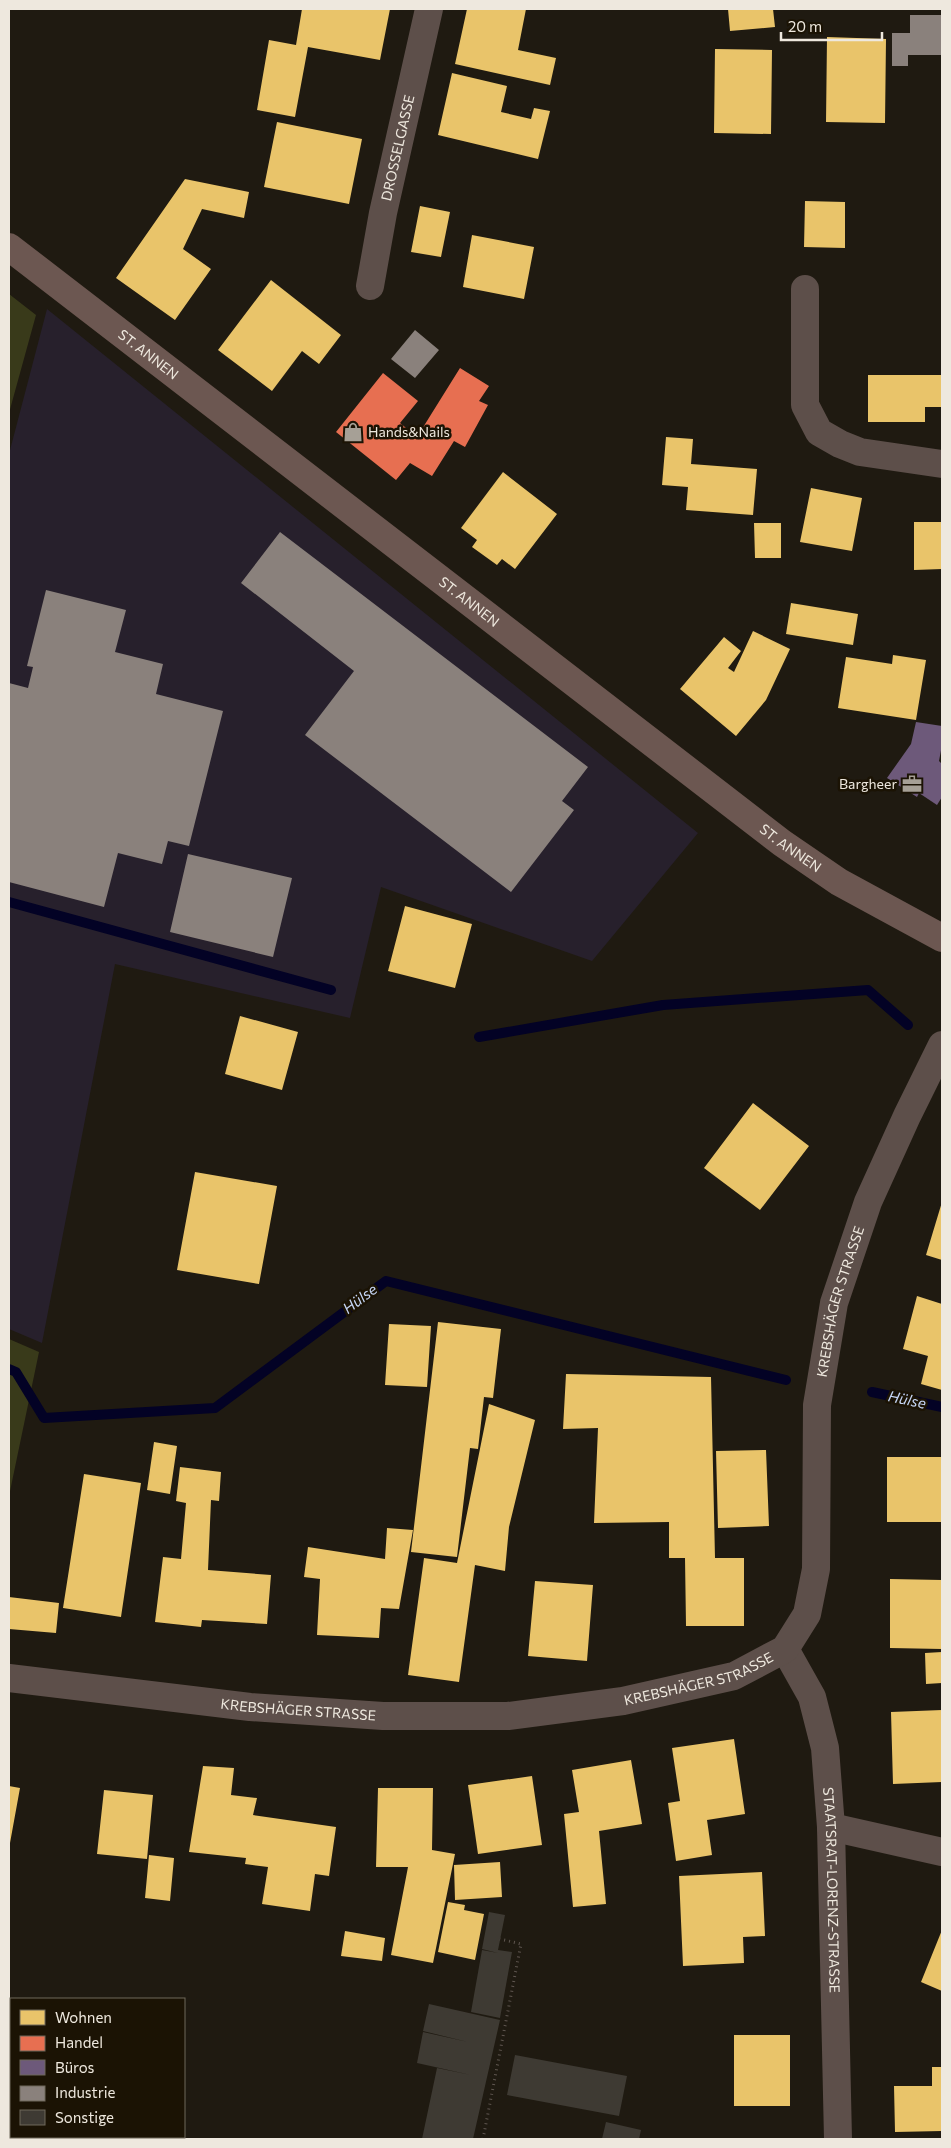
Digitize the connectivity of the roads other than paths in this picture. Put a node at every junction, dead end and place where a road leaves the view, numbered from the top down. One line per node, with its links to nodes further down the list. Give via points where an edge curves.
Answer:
1 (429, 9): 3 (street, DROSSELGASSE)
2 (9, 247): 6 (main road, ST. ANNEN, via 782,843 839,882)
3 (370, 286)
4 (806, 289): 5 (street, via 806,405 819,432 860,452)
5 (942, 464)
6 (942, 938)
7 (942, 1045): 8 (street, KREBSHÄGER STRASSE, via 868,1202 834,1303 817,1405 816,1569 807,1614)
8 (785, 1649): 9 (street, KREBSHÄGER STRASSE, via 734,1676 622,1701 508,1716 383,1716 250,1707); 10 (street, STAATSRAT-LORENZ-STRASSE, via 812,1697 825,1748)
9 (9, 1678)
10 (831, 1826): 11 (street); 12 (street, STAATSRAT-LORENZ-STRASSE)
11 (942, 1852)
12 (838, 2139)

